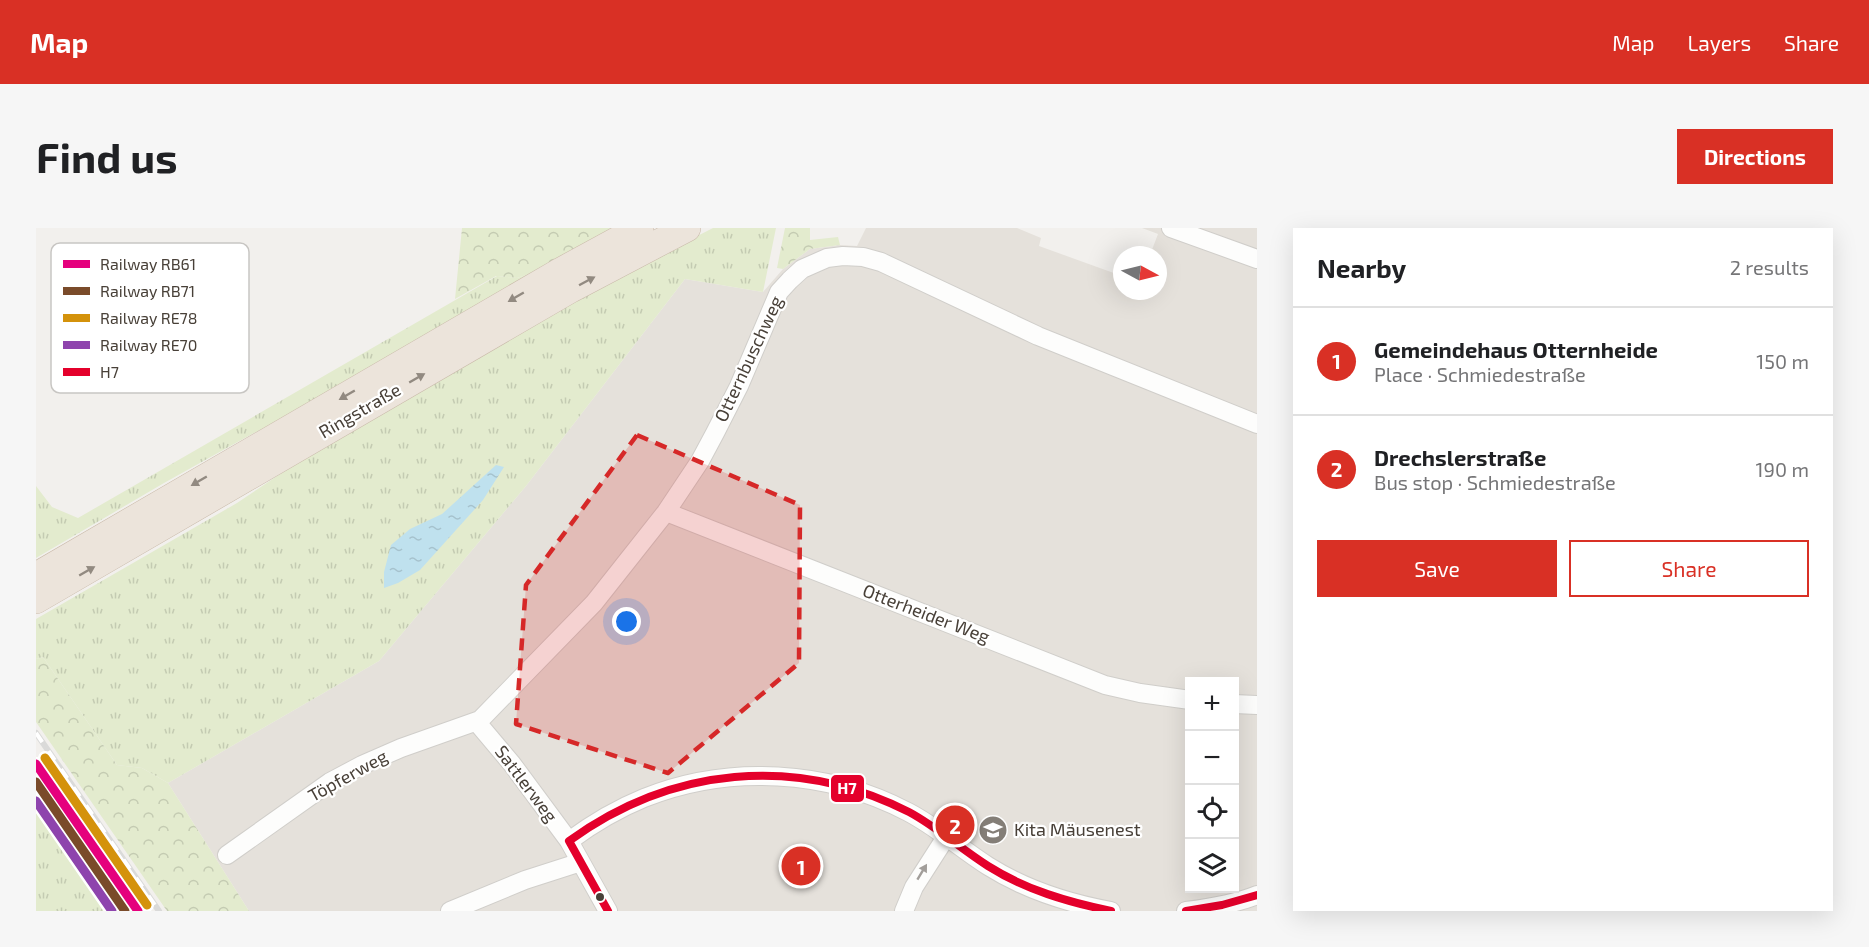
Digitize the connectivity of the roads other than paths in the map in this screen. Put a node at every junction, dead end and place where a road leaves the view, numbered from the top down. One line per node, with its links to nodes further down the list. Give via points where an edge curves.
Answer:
1 (640, 228): 7 (highway, Ringstraße, one-way to 7)
2 (687, 228): 8 (highway, Ringstraße, one-way to 2, via 571,289)
3 (1171, 228): 4 (street)
4 (1257, 259)
5 (1257, 424): 6 (street, Otternbuschweg, via 1048,340 881,262 863,256 827,258 802,269 779,292 734,395 700,460)
6 (666, 512): 9 (street, Otterheider Weg, via 1105,685); 12 (street, Otternbuschweg, via 594,603)
7 (36, 576)
8 (36, 600)
9 (1185, 699)
10 (1239, 704): 11 (street)
11 (1257, 705)
12 (480, 720): 14 (street, Sattlerweg, via 480,726); 15 (street, Töpferweg, via 401,748 330,782)
13 (946, 837): 14 (street, via 909,813 861,791 805,779 756,776 712,780 644,798); 20 (street, one-way to 13, via 914,887); 21 (street, via 1023,886)
14 (569, 841): 16 (street, Sattlerweg)
15 (227, 855)
16 (581, 862): 18 (street); 19 (street, Sattlerweg)
17 (1257, 895): 22 (street)
18 (450, 911)
19 (608, 911)
20 (904, 911)
21 (1111, 911)
22 (1186, 911)

